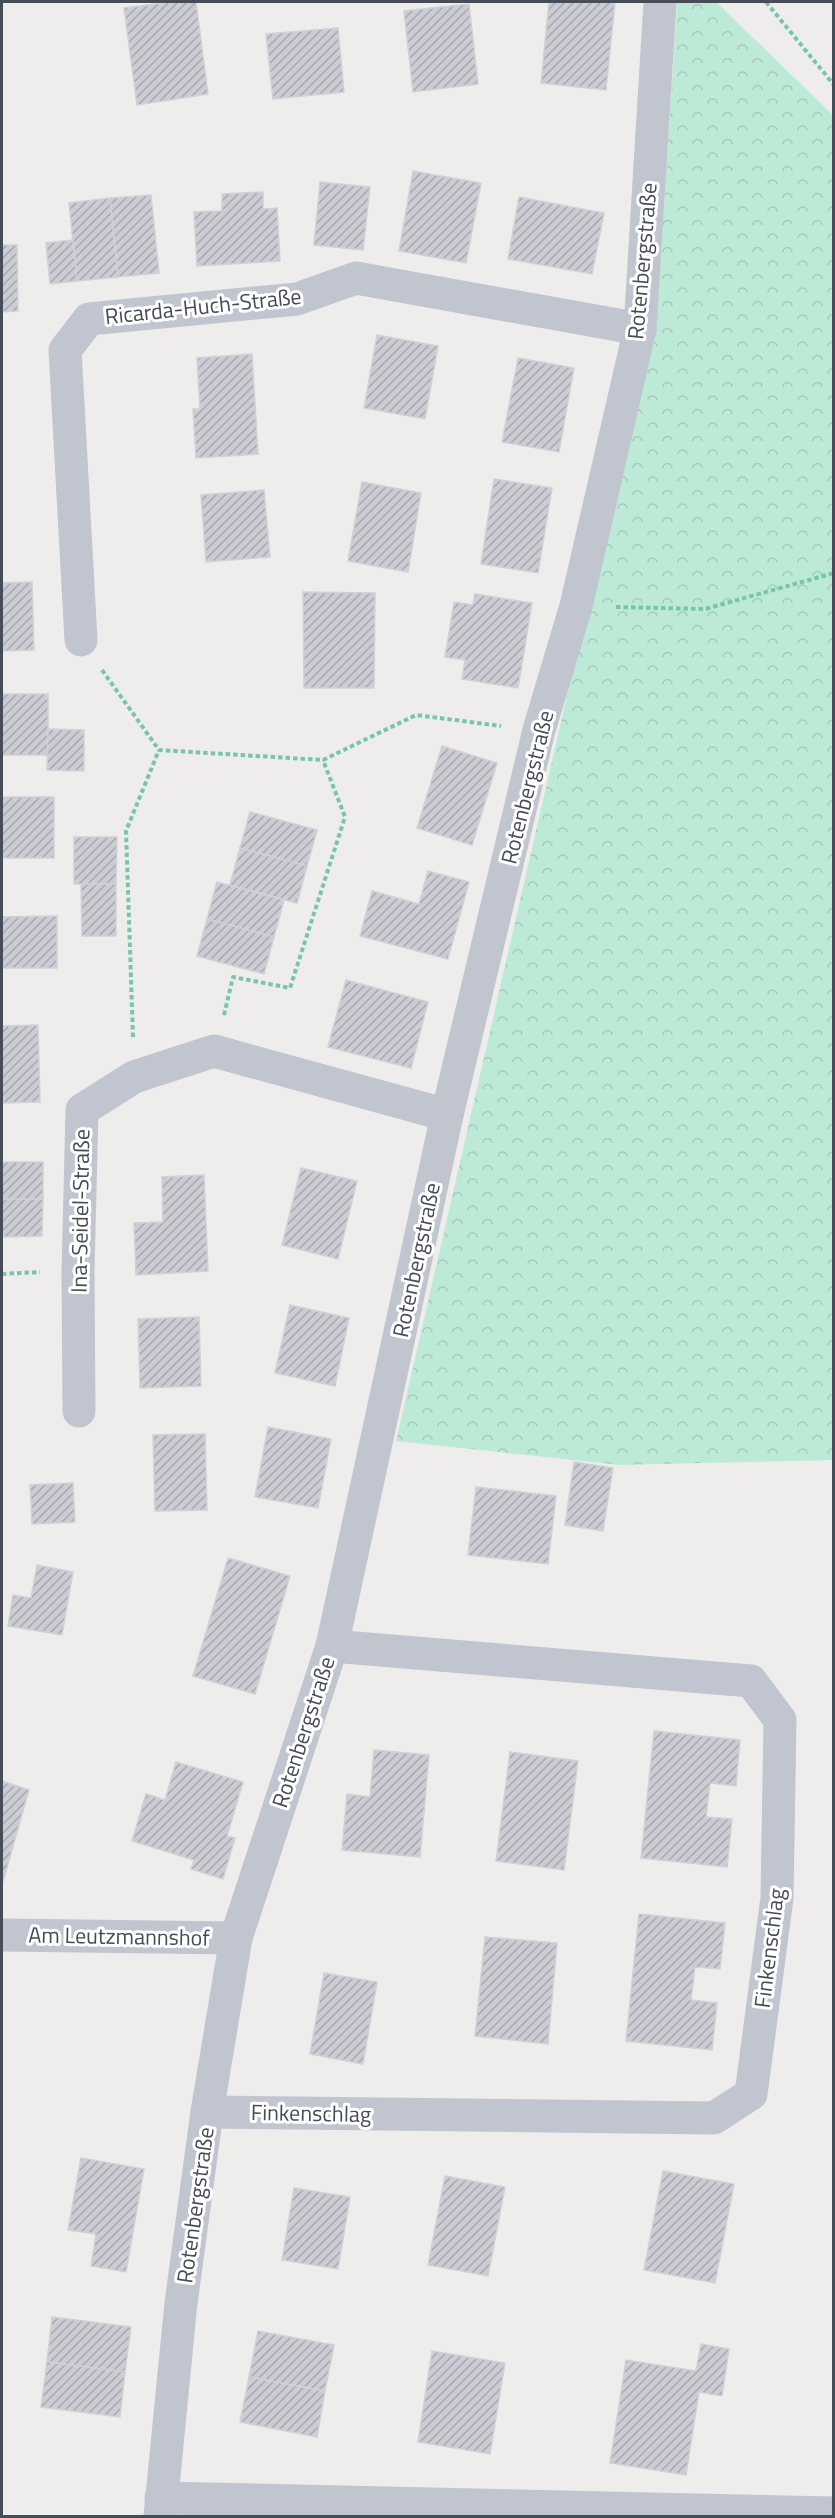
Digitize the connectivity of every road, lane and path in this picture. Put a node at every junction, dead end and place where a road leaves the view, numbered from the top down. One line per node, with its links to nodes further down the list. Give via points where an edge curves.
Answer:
1 (660, 2): 4 (street, Rotenbergstraße)
2 (766, 2): 3 (path)
3 (834, 86)
4 (640, 329): 6 (street, Rotenbergstraße); 7 (street, Ricarda-Huch-Straße, via 356,278 297,299 89,319 65,350)
5 (834, 573): 6 (path, via 705,609)
6 (576, 606): 8 (street, Rotenbergstraße)
7 (81, 640): 9 (path)
8 (539, 730): 10 (path, via 416,715); 13 (street, Rotenbergstraße)
9 (159, 750): 10 (path); 12 (path, via 126,831)
10 (323, 760): 11 (path, via 345,817 290,988 233,977)
11 (214, 1051): 12 (street, Ina-Seidel-Straße); 13 (street)
12 (134, 1077): 14 (street, Ina-Seidel-Straße, via 82,1110)
13 (447, 1115): 15 (street, Rotenbergstraße)
14 (79, 1411)
15 (332, 1646): 17 (street, Rotenbergstraße); 18 (street, Finkenschlag, via 751,1681 780,1720 777,1898 751,2094 714,2118)
16 (2, 1935): 17 (street, Am Leutzmannshof)
17 (236, 1938): 18 (street, Rotenbergstraße)
18 (207, 2112): 19 (street, Rotenbergstraße)
19 (161, 2507): 20 (street)
20 (834, 2513)

